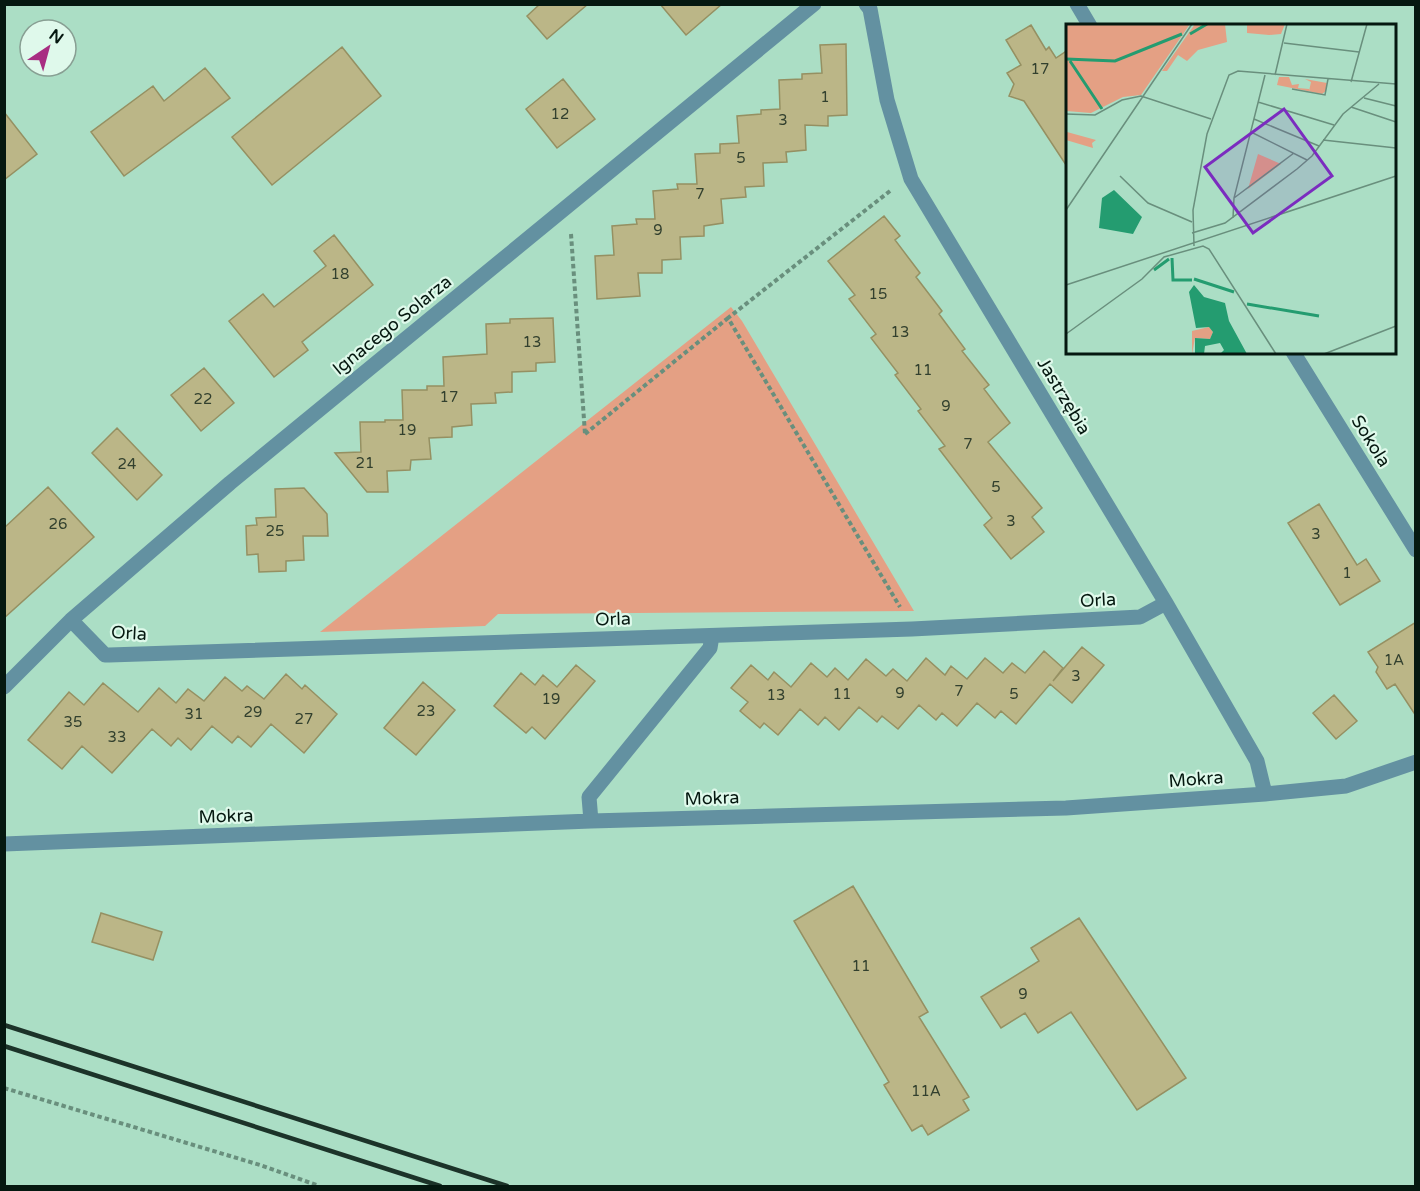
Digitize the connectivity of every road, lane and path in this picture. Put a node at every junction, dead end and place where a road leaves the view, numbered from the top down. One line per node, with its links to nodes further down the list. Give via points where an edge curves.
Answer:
1 (814, 4): 6 (street, Ignacego Solarza)
2 (866, 4): 5 (street, Jastrzębia, via 887,100)
3 (1077, 4): 4 (street)
4 (1089, 24)
5 (911, 179): 7 (path, via 885,194); 10 (street, Jastrzębia)
6 (560, 213): 7 (path, via 571,226 585,434); 11 (street, Ignacego Solarza, via 230,483)
7 (728, 318): 12 (path)
8 (1294, 354): 9 (street, Sokola)
9 (1416, 550)
10 (1166, 603): 12 (street, Orla, via 1140,617); 16 (street, Jastrzębia, via 1257,761)
11 (71, 620): 13 (street, Orla, via 109,655); 14 (street, Ignacego Solarza)
12 (912, 629): 13 (street, Orla)
13 (712, 636): 17 (street, via 710,648 589,797)
14 (4, 687)
15 (1416, 762): 16 (street, Mokra, via 1347,786)
16 (1265, 794): 17 (street, Mokra, via 1066,808)
17 (591, 821): 18 (street, Mokra)
18 (4, 844)
19 (4, 1088): 20 (path)
20 (320, 1186)

